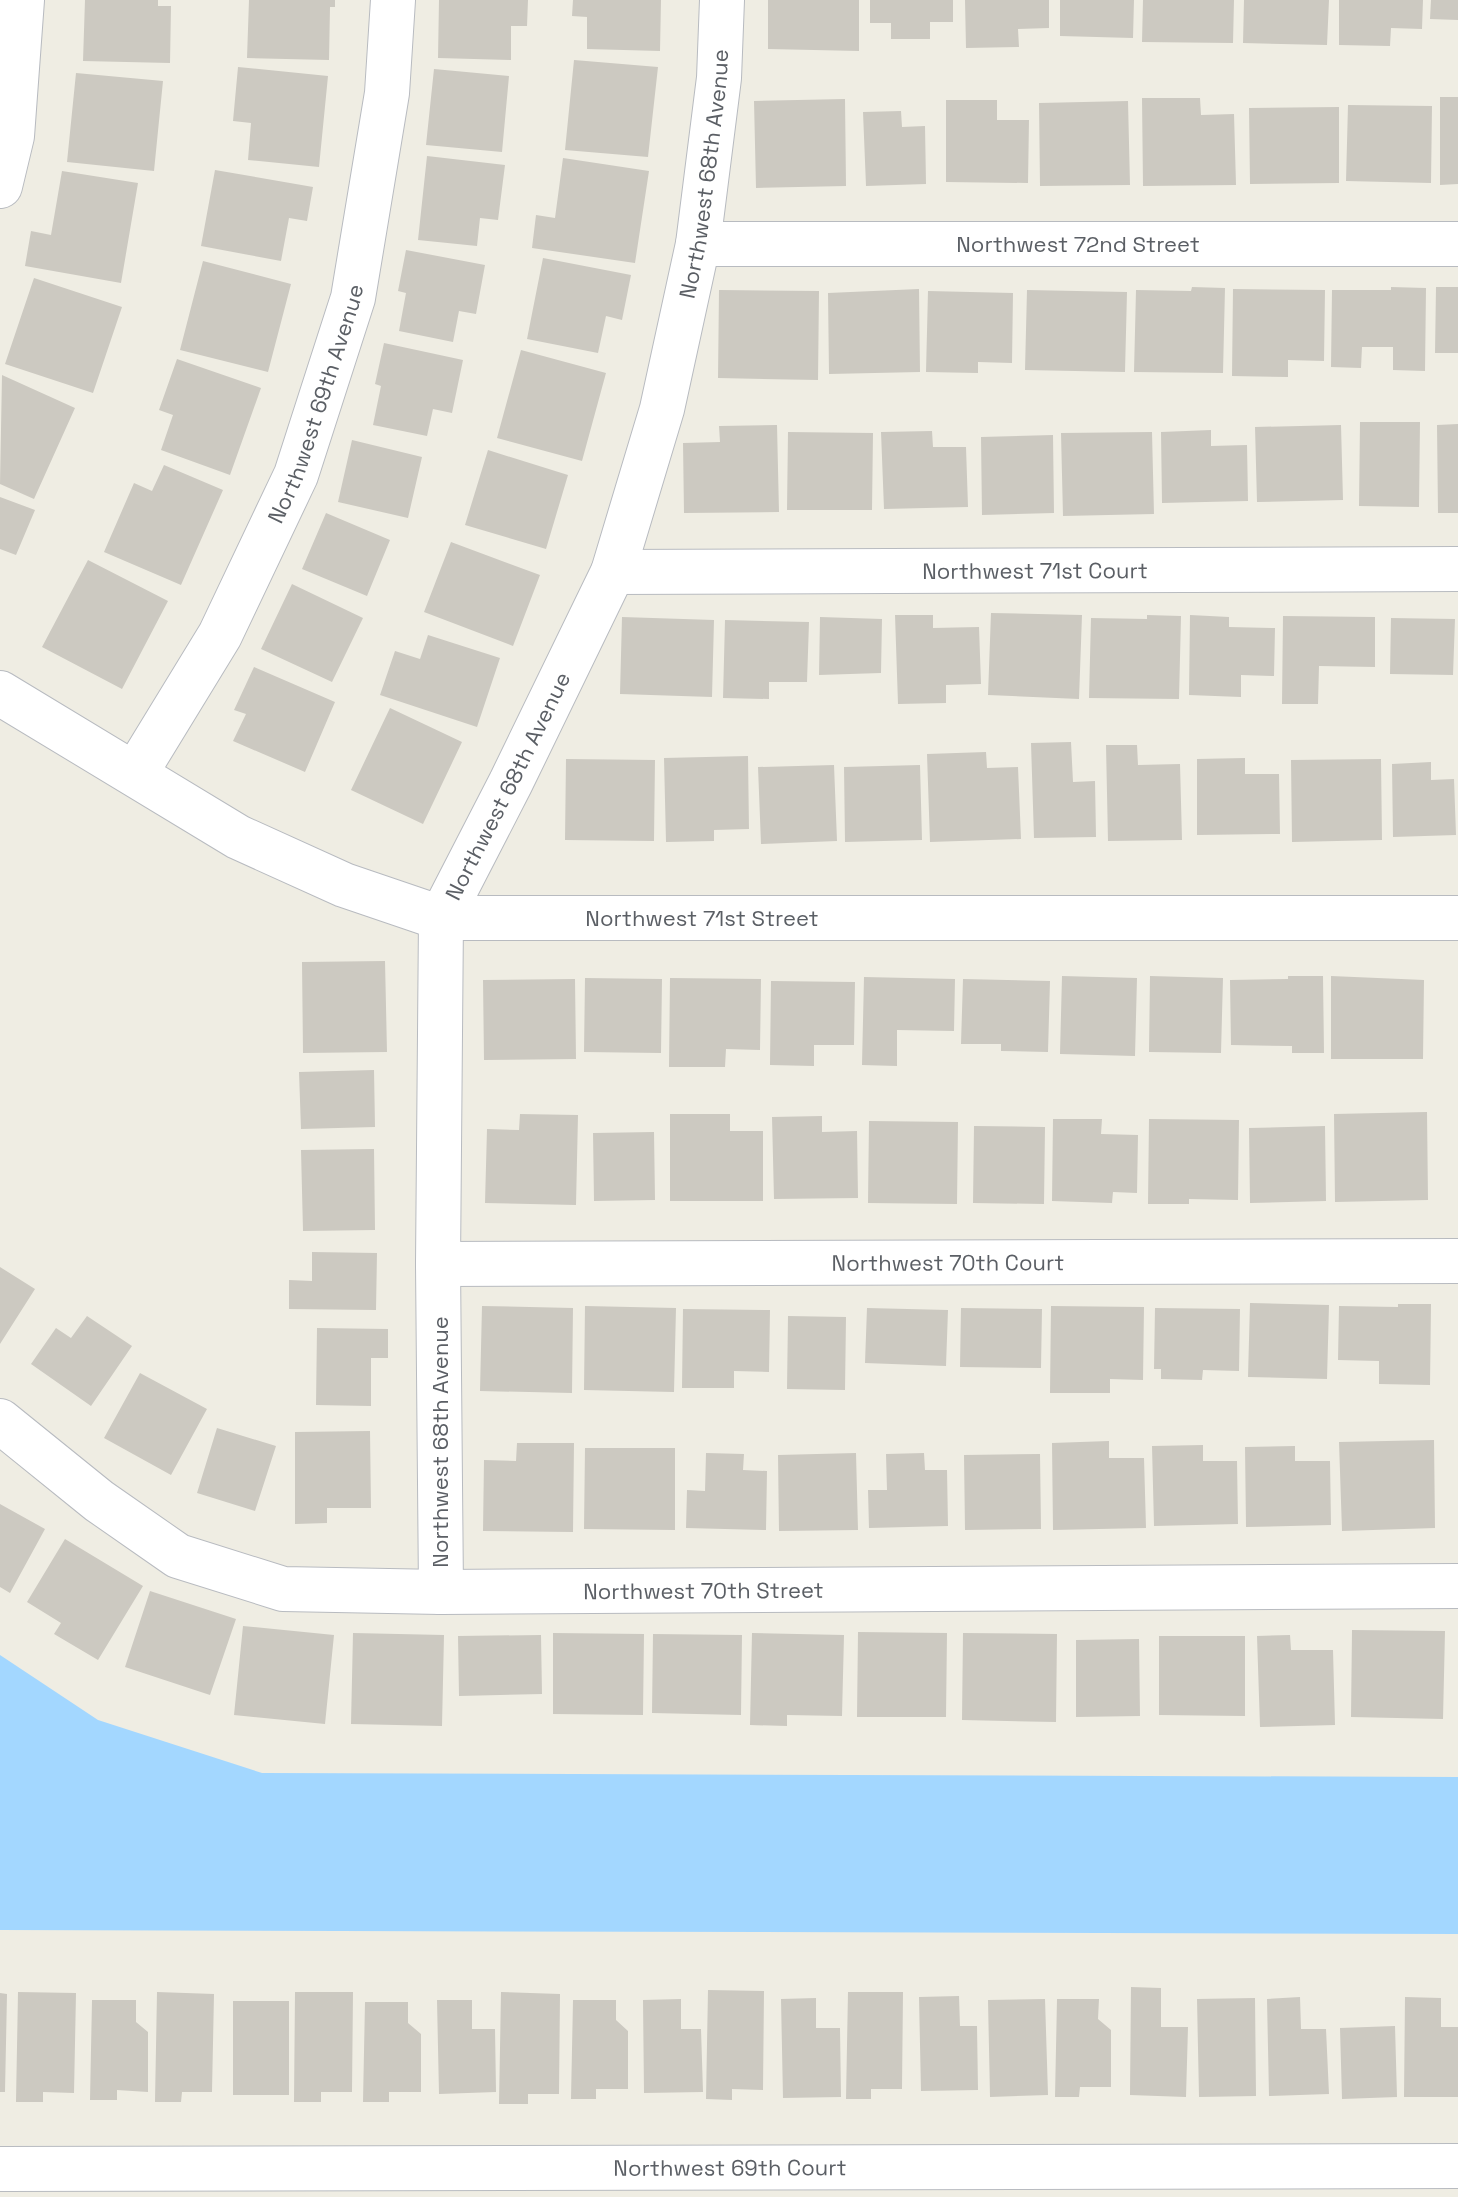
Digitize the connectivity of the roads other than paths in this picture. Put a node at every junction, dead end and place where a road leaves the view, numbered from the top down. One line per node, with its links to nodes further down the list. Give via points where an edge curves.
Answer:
1 (22, 0): 4 (street, via 12,136)
2 (393, 0): 10 (street, Northwest 69th Avenue, via 387,93 353,298 296,475 220,635)
3 (722, 0): 5 (street, Northwest 68th Avenue, via 719,78)
4 (0, 186)
5 (698, 244): 6 (street, Northwest 72nd Street); 8 (street, Northwest 68th Avenue, via 662,409)
6 (1458, 244)
7 (1458, 569): 8 (street, Northwest 71st Court)
8 (613, 572): 11 (street, Northwest 68th Avenue)
9 (0, 693): 10 (street, Northwest 71st Street)
10 (135, 774): 11 (street, Northwest 71st Street, via 238,837 344,885)
11 (441, 918): 12 (street, Northwest 71st Street); 14 (street, Northwest 68th Avenue)
12 (1458, 918)
13 (1458, 1261): 14 (street, Northwest 70th Court)
14 (438, 1264): 17 (street, Northwest 68th Avenue)
15 (0, 1421): 17 (street, Northwest 70th Street, via 178,1556 283,1589)
16 (1458, 1586): 17 (street, Northwest 70th Street)
17 (441, 1592)
18 (1458, 2166): 20 (street, Northwest 69th Court)
19 (0, 2169): 20 (street, Northwest 69th Court)
20 (142, 2183)

